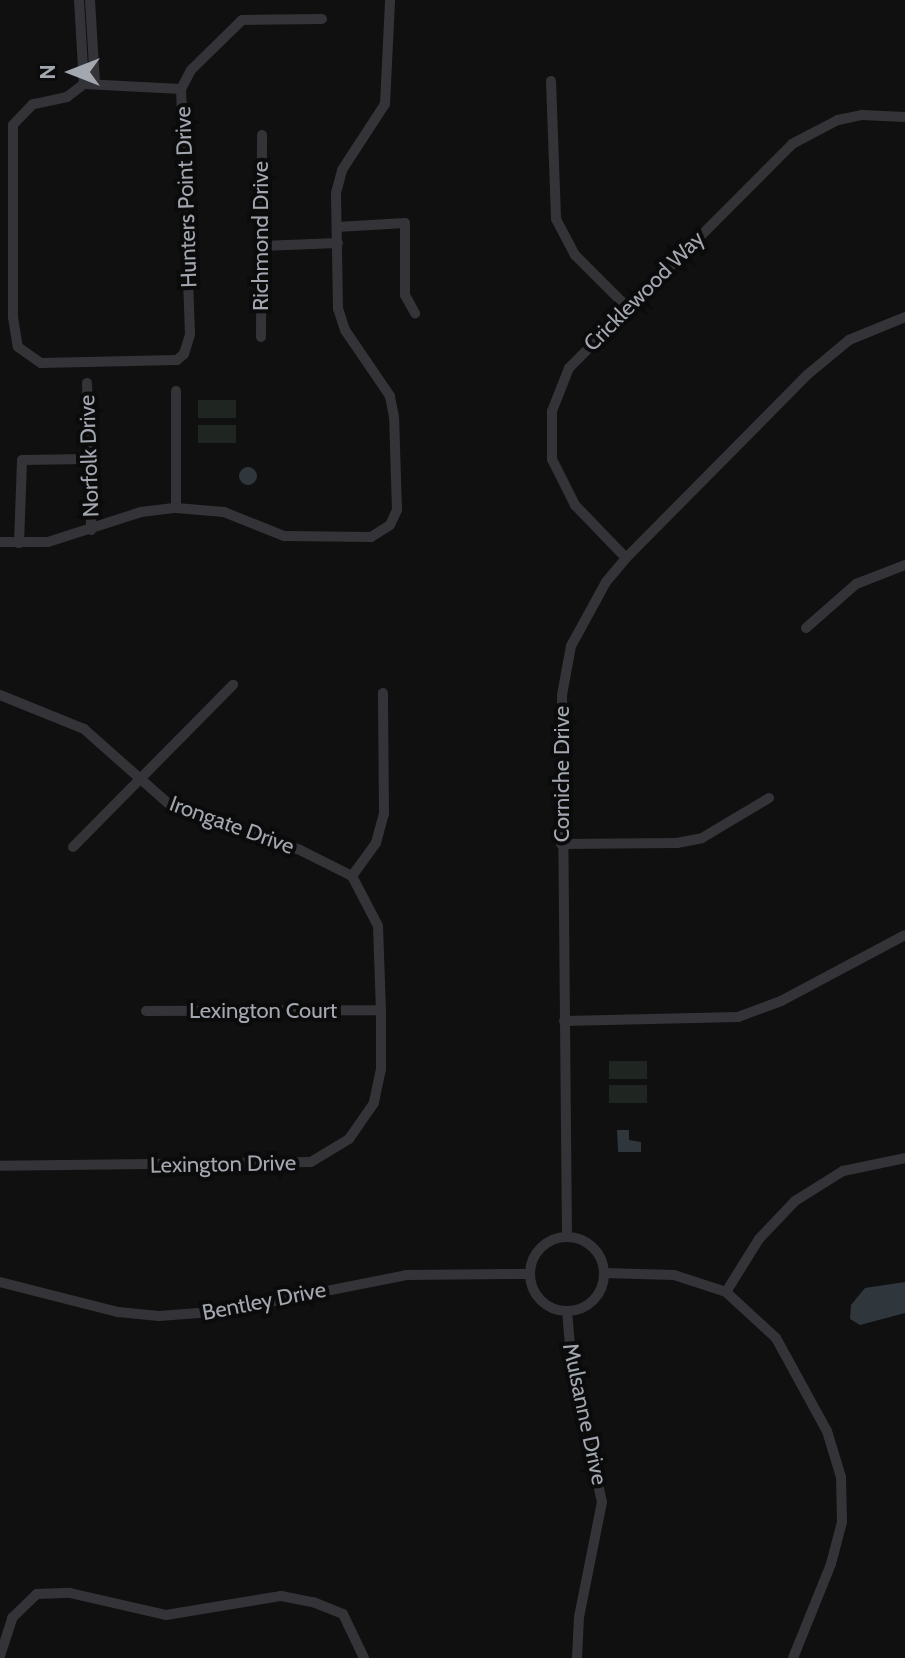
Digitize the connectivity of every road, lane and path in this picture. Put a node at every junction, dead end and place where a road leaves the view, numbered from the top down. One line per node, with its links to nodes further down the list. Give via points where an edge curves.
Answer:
1 (79, 0): 6 (street)
2 (90, 0): 6 (street)
3 (390, 0): 10 (street, via 385,104 342,170)
4 (322, 19): 7 (street, via 242,20 191,70)
5 (551, 81): 13 (street, via 556,219 575,255)
6 (89, 84): 7 (street, Hunters Point Drive); 7 (street, Hunters Point Drive, via 67,97 33,104 13,125 13,317 18,347 41,363 177,360 184,354 190,334)
7 (181, 89)
8 (905, 117): 13 (street, Cricklewood Way, via 862,115 803,137)
9 (262, 135): 12 (street, Richmond Drive)
10 (337, 227): 11 (street); 14 (street, via 405,223 405,295)
11 (338, 243): 12 (street); 20 (street, via 338,309 345,330 383,381 394,417 397,510 390,525 371,537 284,536 224,512)
12 (261, 246): 16 (street, Richmond Drive)
13 (627, 307): 24 (street, Cricklewood Way, via 569,368 555,397 550,425 552,459 568,495)
14 (415, 313)
15 (905, 317): 24 (street, Corniche Drive, via 875,326 825,359)
16 (261, 337)
17 (87, 383): 19 (street, Norfolk Drive)
18 (176, 391): 20 (street)
19 (87, 459): 21 (street, Norfolk Drive); 23 (street, via 22,460)
20 (176, 508): 21 (street, via 141,512)
21 (91, 530): 23 (street)
22 (0, 542): 23 (street)
23 (19, 543)
24 (626, 558): 32 (street, Corniche Drive, via 606,582 571,646 562,695)
25 (905, 565): 26 (street, via 856,584)
26 (806, 628)
27 (233, 685): 30 (street)
28 (383, 693): 34 (street, via 384,814 376,843)
29 (0, 695): 30 (street, Irongate Drive, via 84,729)
30 (141, 779): 33 (street); 34 (street, Irongate Drive, via 156,796 192,815 308,853)
31 (769, 798): 32 (street, via 702,838)
32 (561, 844): 38 (street, Corniche Drive)
33 (73, 847)
34 (352, 876): 36 (street, via 378,926)
35 (905, 935): 38 (street, via 781,1001 738,1017)
36 (381, 1010): 37 (street, Lexington Court); 40 (street, Lexington Drive, via 381,1069 374,1103 349,1139 311,1162)
37 (146, 1011)
38 (564, 1021): 41 (street, Corniche Drive)
39 (905, 1158): 45 (street, via 843,1171 795,1201 759,1239)
40 (0, 1166)
41 (567, 1237): 42 (street, via 593,1247); 43 (street, via 539,1250)
42 (604, 1273): 45 (street, via 674,1275); 46 (street, via 591,1303)
43 (530, 1274): 44 (street, Bentley Drive, via 406,1275 225,1311 159,1316 107,1309); 46 (street, via 541,1300)
44 (0, 1282)
45 (726, 1292): 50 (street, via 765,1323 786,1352 827,1431 841,1477 838,1544)
46 (567, 1311): 49 (street, Mulsanne Drive, via 572,1369 602,1502 582,1599)
47 (0, 1656): 48 (street, via 12,1618 37,1594 70,1593 166,1615 281,1596 313,1602 343,1614)
48 (364, 1658)
49 (577, 1658)
50 (793, 1658)

